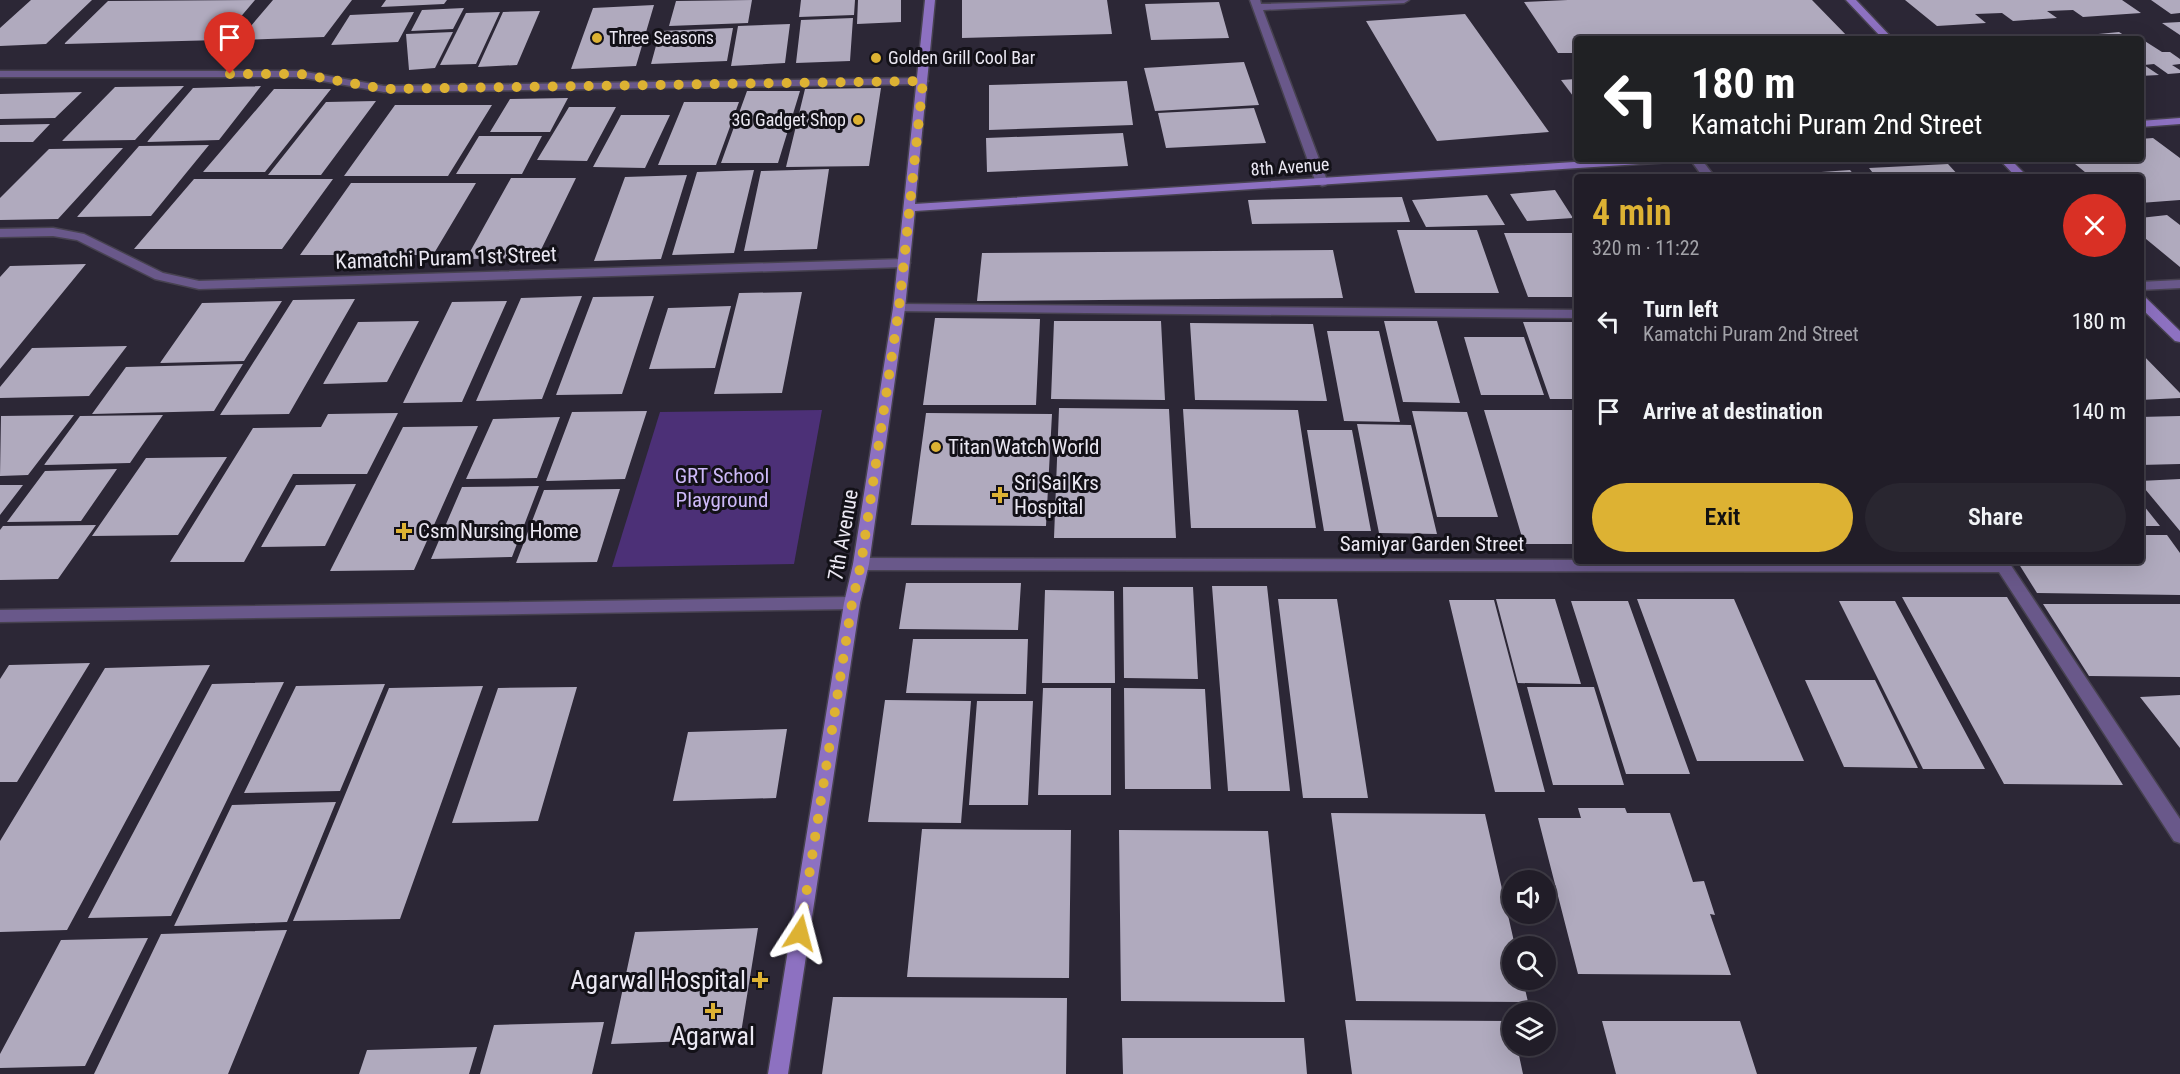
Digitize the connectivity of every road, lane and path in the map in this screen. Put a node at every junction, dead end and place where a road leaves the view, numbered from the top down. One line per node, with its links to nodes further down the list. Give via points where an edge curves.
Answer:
1 (930, 0): 7 (main road, 7th Avenue)
2 (1404, 0): 4 (street)
3 (1851, 0): 5 (main road)
4 (1256, 3): 15 (street)
5 (1885, 36)
6 (0, 74): 7 (street, via 300,74 384,89)
7 (923, 81): 16 (main road, 7th Avenue)
8 (2180, 121): 9 (main road)
9 (2144, 124)
10 (1627, 162): 15 (main road, 8th Avenue)
11 (1697, 162): 13 (street)
12 (2007, 162): 14 (main road)
13 (1707, 174)
14 (2019, 174)
15 (1322, 183): 16 (main road, 8th Avenue)
16 (911, 208): 18 (main road, 7th Avenue)
17 (0, 233): 18 (street, Kamatchi Puram 1st Street, via 53,231 80,237 159,276 199,285)
18 (904, 263): 22 (main road, 7th Avenue)
19 (2180, 284): 20 (street)
20 (2144, 286)
21 (2144, 303): 24 (main road)
22 (899, 308): 23 (street); 26 (main road, 7th Avenue)
23 (1574, 314)
24 (2180, 338)
25 (1574, 563): 26 (street, Samiyar Garden Street)
26 (861, 564): 28 (main road, 7th Avenue)
27 (2003, 564): 30 (street)
28 (852, 603): 29 (street); 31 (main road, 7th Avenue)
29 (0, 616)
30 (2180, 835)
31 (778, 1074)

